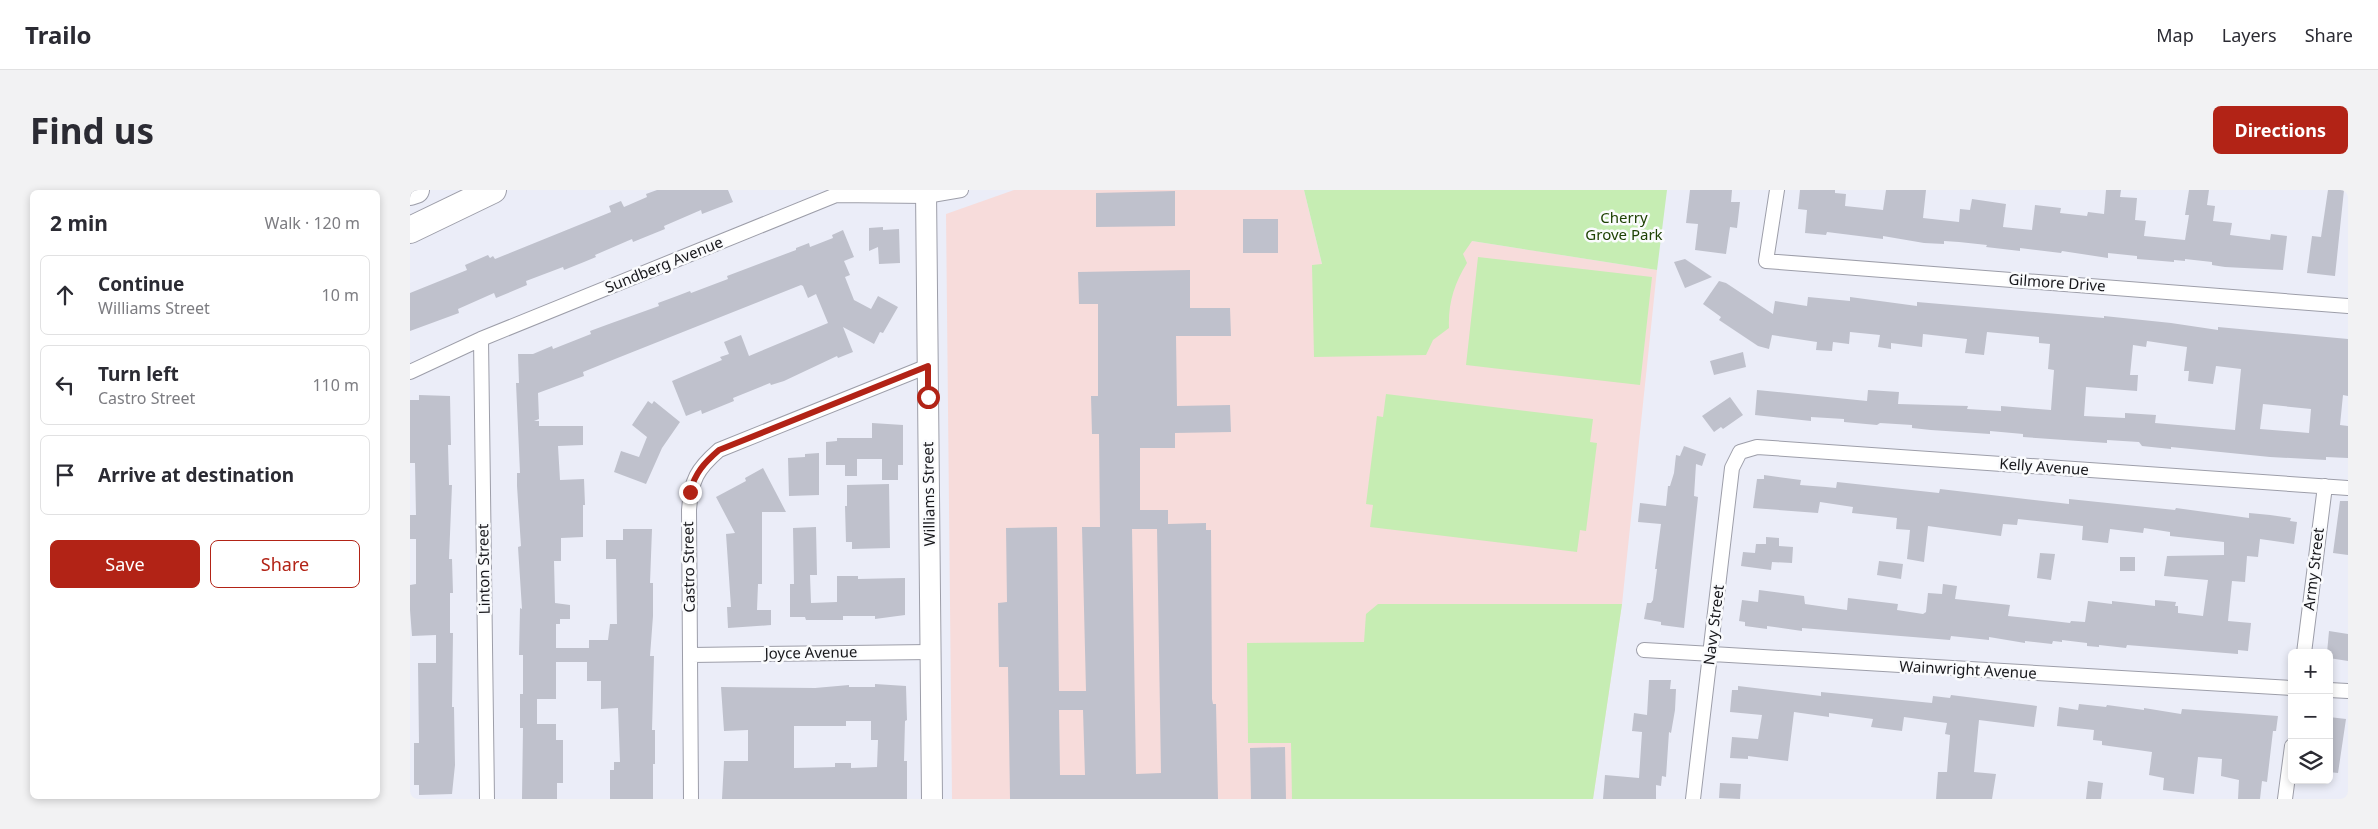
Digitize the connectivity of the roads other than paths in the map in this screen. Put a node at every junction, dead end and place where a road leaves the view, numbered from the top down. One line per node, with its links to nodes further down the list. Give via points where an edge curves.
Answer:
1 (416, 190): 5 (highway)
2 (493, 190): 7 (highway)
3 (961, 190): 6 (street, Sundberg Avenue)
4 (1777, 190): 8 (street, Gilmore Drive, via 1766,261)
5 (410, 192)
6 (926, 193): 9 (street, Sundberg Avenue, via 836,195); 10 (street, Williams Street)
7 (410, 230)
8 (2348, 306)
9 (481, 339): 11 (street, Sundberg Avenue); 24 (street, Linton Street)
10 (928, 366): 17 (street, Williams Street); 18 (street, Castro Street, via 719,450 704,463 694,477 690,492)
11 (410, 372)
12 (1740, 452): 13 (street, Kelly Avenue, via 1757,447); 19 (street, Navy Street, via 1732,468)
13 (2324, 486): 14 (street, Kelly Avenue); 15 (street, Army Street)
14 (2348, 488)
15 (2304, 649)
16 (1644, 650): 19 (street, Wainwright Avenue)
17 (931, 652): 18 (street, Joyce Avenue); 26 (street, Williams Street)
18 (690, 655): 25 (street, Castro Street)
19 (1710, 655): 20 (street, Wainwright Avenue); 27 (street, Navy Street)
20 (2288, 688)
21 (2333, 690): 22 (street)
22 (2348, 691)
23 (2288, 776): 28 (street)
24 (487, 799)
25 (691, 799)
26 (932, 799)
27 (1693, 799)
28 (2285, 799)

